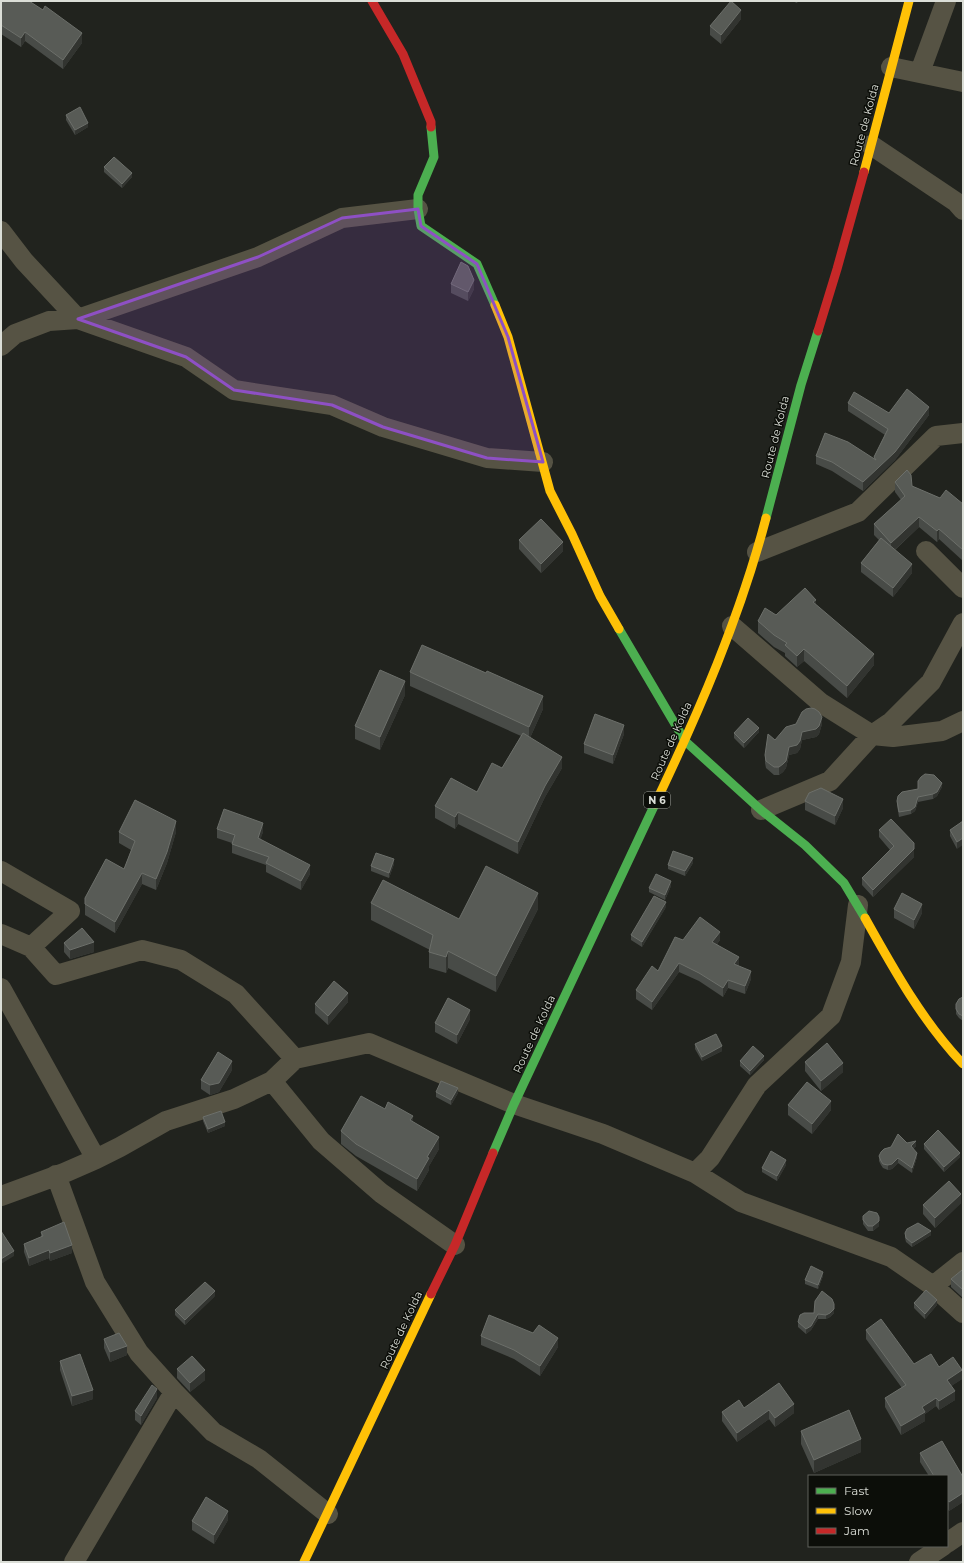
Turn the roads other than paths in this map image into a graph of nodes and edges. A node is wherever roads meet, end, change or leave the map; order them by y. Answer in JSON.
{"nodes":[{"id":1,"x":372,"y":1,"type":"edge"},
{"id":2,"x":909,"y":1,"type":"edge"},
{"id":3,"x":946,"y":1,"type":"edge"},
{"id":4,"x":891,"y":67,"type":"junction"},
{"id":5,"x":920,"y":72,"type":"junction"},
{"id":6,"x":963,"y":82,"type":"edge"},
{"id":7,"x":872,"y":145,"type":"junction"},
{"id":8,"x":418,"y":209,"type":"junction"},
{"id":9,"x":963,"y":210,"type":"edge"},
{"id":10,"x":1,"y":231,"type":"edge"},
{"id":11,"x":78,"y":320,"type":"junction"},
{"id":12,"x":1,"y":346,"type":"edge"},
{"id":13,"x":963,"y":433,"type":"edge"},
{"id":14,"x":543,"y":462,"type":"junction"},
{"id":15,"x":926,"y":551,"type":"dead end"},
{"id":16,"x":758,"y":552,"type":"junction"},
{"id":17,"x":963,"y":588,"type":"edge"},
{"id":18,"x":963,"y":623,"type":"edge"},
{"id":19,"x":732,"y":626,"type":"junction"},
{"id":20,"x":963,"y":721,"type":"edge"},
{"id":21,"x":872,"y":735,"type":"junction"},
{"id":22,"x":685,"y":741,"type":"junction"},
{"id":23,"x":762,"y":810,"type":"junction"},
{"id":24,"x":1,"y":871,"type":"edge"},
{"id":25,"x":858,"y":904,"type":"junction"},
{"id":26,"x":1,"y":934,"type":"edge"},
{"id":27,"x":31,"y":947,"type":"junction"},
{"id":28,"x":1,"y":988,"type":"edge"},
{"id":29,"x":295,"y":1059,"type":"junction"},
{"id":30,"x":963,"y":1064,"type":"edge"},
{"id":31,"x":272,"y":1081,"type":"junction"},
{"id":32,"x":514,"y":1104,"type":"junction"},
{"id":33,"x":96,"y":1159,"type":"junction"},
{"id":34,"x":695,"y":1173,"type":"junction"},
{"id":35,"x":56,"y":1175,"type":"junction"},
{"id":36,"x":1,"y":1196,"type":"edge"},
{"id":37,"x":455,"y":1244,"type":"junction"},
{"id":38,"x":963,"y":1262,"type":"edge"},
{"id":39,"x":933,"y":1286,"type":"junction"},
{"id":40,"x":963,"y":1313,"type":"edge"},
{"id":41,"x":174,"y":1392,"type":"junction"},
{"id":42,"x":328,"y":1514,"type":"junction"},
{"id":43,"x":963,"y":1532,"type":"edge"},
{"id":44,"x":948,"y":1542,"type":"edge"},
{"id":45,"x":942,"y":1547,"type":"edge"},
{"id":46,"x":74,"y":1562,"type":"edge"},
{"id":47,"x":304,"y":1562,"type":"edge"},
{"id":48,"x":919,"y":1562,"type":"edge"}],
"edges":[{"from":1,"to":8,"type":"main road"},
{"from":2,"to":4,"type":"main road","name":"Route de Kolda","number":"N 6"},
{"from":3,"to":5,"type":"street"},
{"from":4,"to":5,"type":"street"},
{"from":4,"to":7,"type":"main road","name":"Route de Kolda","number":"N 6"},
{"from":5,"to":6,"type":"street"},
{"from":7,"to":9,"type":"street"},
{"from":7,"to":16,"type":"main road","name":"Route de Kolda","number":"N 6"},
{"from":8,"to":11,"type":"street"},
{"from":8,"to":14,"type":"main road"},
{"from":10,"to":11,"type":"street"},
{"from":11,"to":12,"type":"street"},
{"from":11,"to":14,"type":"street"},
{"from":13,"to":16,"type":"street"},
{"from":14,"to":22,"type":"main road"},
{"from":15,"to":17,"type":"street"},
{"from":16,"to":19,"type":"main road","name":"Route de Kolda","number":"N 6"},
{"from":18,"to":21,"type":"street"},
{"from":19,"to":21,"type":"street"},
{"from":19,"to":22,"type":"main road","name":"Route de Kolda","number":"N 6"},
{"from":20,"to":21,"type":"street"},
{"from":21,"to":23,"type":"street"},
{"from":22,"to":23,"type":"main road"},
{"from":22,"to":32,"type":"main road","name":"Route de Kolda","number":"N 6"},
{"from":23,"to":25,"type":"main road"},
{"from":24,"to":27,"type":"street"},
{"from":25,"to":30,"type":"main road"},
{"from":25,"to":34,"type":"street"},
{"from":26,"to":27,"type":"street"},
{"from":27,"to":29,"type":"street"},
{"from":28,"to":33,"type":"street"},
{"from":29,"to":31,"type":"street"},
{"from":29,"to":32,"type":"street"},
{"from":31,"to":33,"type":"street"},
{"from":31,"to":37,"type":"street"},
{"from":32,"to":34,"type":"street"},
{"from":32,"to":37,"type":"main road","name":"Route de Kolda","number":"N 6"},
{"from":33,"to":35,"type":"street"},
{"from":34,"to":39,"type":"street"},
{"from":35,"to":36,"type":"street"},
{"from":35,"to":41,"type":"street"},
{"from":37,"to":42,"type":"main road","name":"Route de Kolda","number":"N 6"},
{"from":38,"to":39,"type":"street"},
{"from":39,"to":40,"type":"street"},
{"from":41,"to":42,"type":"street"},
{"from":41,"to":46,"type":"street"},
{"from":42,"to":47,"type":"main road","name":"Route de Kolda","number":"N 6"},
{"from":43,"to":44,"type":"street"},
{"from":45,"to":48,"type":"street"}]}
